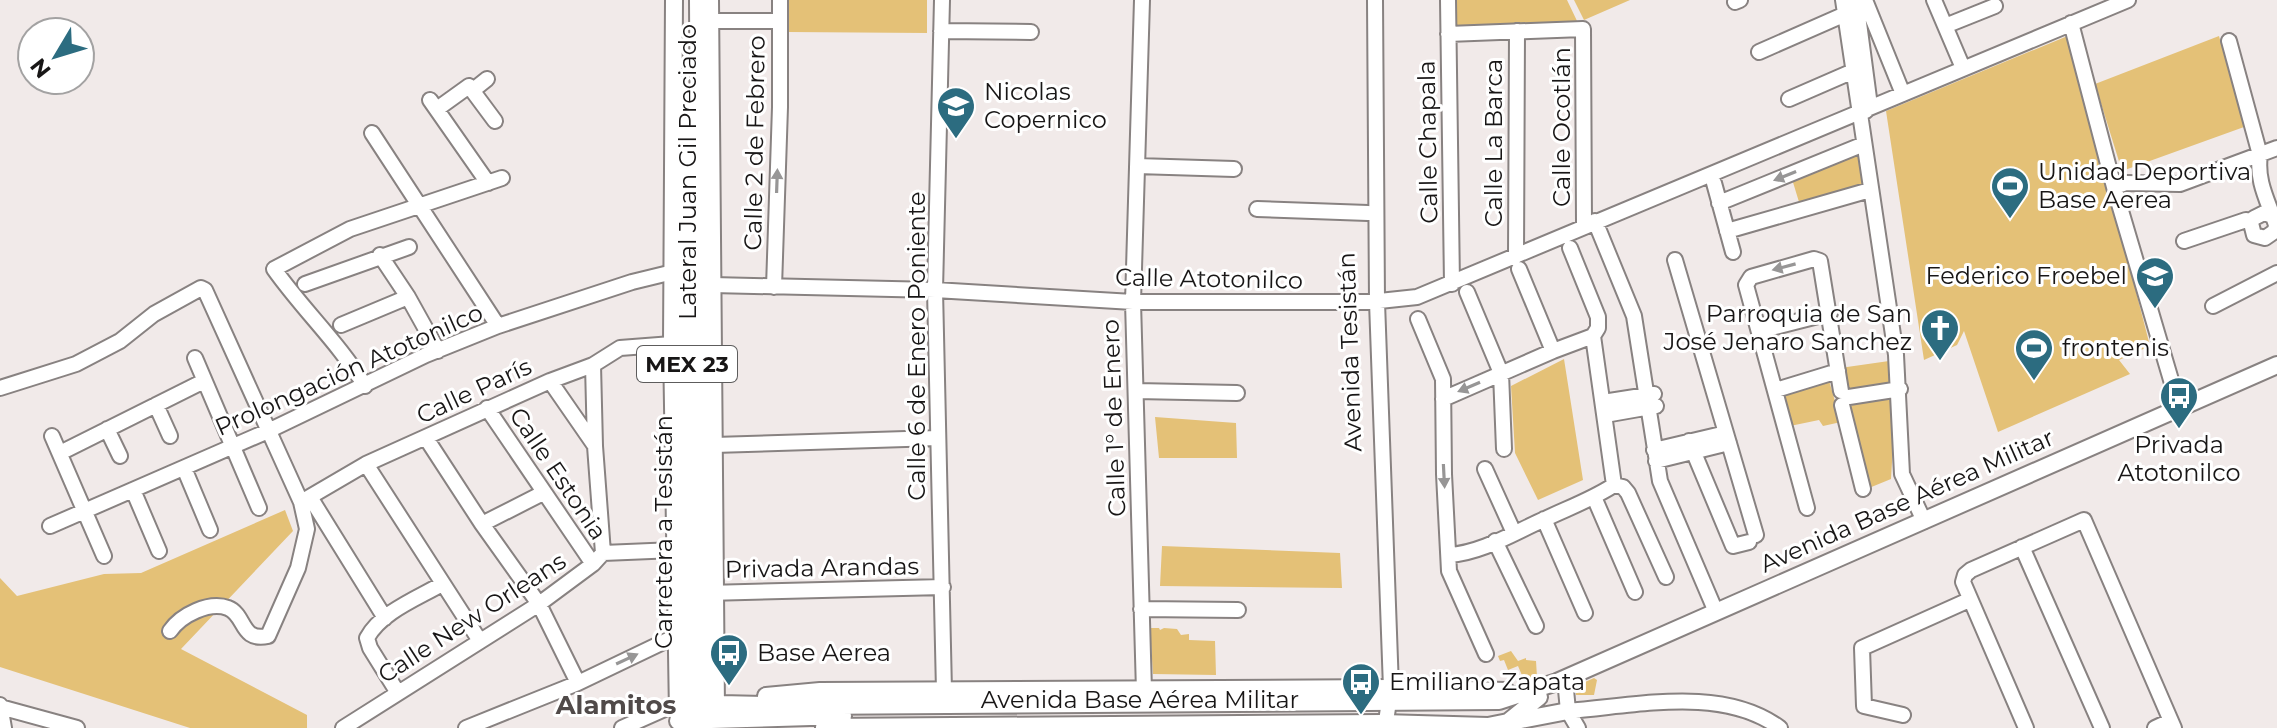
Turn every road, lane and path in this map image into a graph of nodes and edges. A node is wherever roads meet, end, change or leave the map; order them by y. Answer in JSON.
{"nodes":[{"id":1,"x":674,"y":0,"type":"edge"},
{"id":2,"x":684,"y":0,"type":"edge"},
{"id":3,"x":698,"y":0,"type":"edge"},
{"id":4,"x":710,"y":0,"type":"edge"},
{"id":5,"x":780,"y":0,"type":"edge"},
{"id":6,"x":942,"y":0,"type":"edge"},
{"id":7,"x":1142,"y":0,"type":"edge"},
{"id":8,"x":1366,"y":0,"type":"edge"},
{"id":9,"x":1375,"y":0,"type":"edge"},
{"id":10,"x":1448,"y":0,"type":"edge"},
{"id":11,"x":1934,"y":0,"type":"edge"},
{"id":12,"x":2128,"y":0,"type":"edge"},
{"id":13,"x":1853,"y":5,"type":"edge"},
{"id":14,"x":1995,"y":6,"type":"dead end"},
{"id":15,"x":710,"y":21,"type":"junction"},
{"id":16,"x":779,"y":21,"type":"junction"},
{"id":17,"x":2071,"y":23,"type":"junction"},
{"id":18,"x":1945,"y":26,"type":"junction"},
{"id":19,"x":941,"y":31,"type":"junction"},
{"id":20,"x":1517,"y":31,"type":"junction"},
{"id":21,"x":1031,"y":32,"type":"dead end"},
{"id":22,"x":1448,"y":34,"type":"junction"},
{"id":23,"x":2229,"y":41,"type":"dead end"},
{"id":24,"x":1759,"y":52,"type":"dead end"},
{"id":25,"x":1859,"y":68,"type":"junction"},
{"id":26,"x":1963,"y":68,"type":"junction"},
{"id":27,"x":487,"y":79,"type":"dead end"},
{"id":28,"x":472,"y":91,"type":"junction"},
{"id":29,"x":1903,"y":94,"type":"junction"},
{"id":30,"x":1789,"y":99,"type":"dead end"},
{"id":31,"x":1863,"y":112,"type":"junction"},
{"id":32,"x":495,"y":121,"type":"dead end"},
{"id":33,"x":372,"y":133,"type":"dead end"},
{"id":34,"x":1864,"y":144,"type":"junction"},
{"id":35,"x":2277,"y":148,"type":"edge"},
{"id":36,"x":2260,"y":155,"type":"junction"},
{"id":37,"x":1137,"y":166,"type":"junction"},
{"id":38,"x":1234,"y":169,"type":"dead end"},
{"id":39,"x":1714,"y":183,"type":"dead end"},
{"id":40,"x":2114,"y":187,"type":"junction"},
{"id":41,"x":1870,"y":190,"type":"junction"},
{"id":42,"x":705,"y":195,"type":"junction"},
{"id":43,"x":1719,"y":203,"type":"junction"},
{"id":44,"x":420,"y":206,"type":"junction"},
{"id":45,"x":1257,"y":209,"type":"dead end"},
{"id":46,"x":1368,"y":213,"type":"junction"},
{"id":47,"x":2270,"y":215,"type":"junction"},
{"id":48,"x":1594,"y":221,"type":"junction"},
{"id":49,"x":2251,"y":223,"type":"junction"},
{"id":50,"x":1727,"y":231,"type":"junction"},
{"id":51,"x":2184,"y":241,"type":"dead end"},
{"id":52,"x":409,"y":247,"type":"dead end"},
{"id":53,"x":1570,"y":248,"type":"dead end"},
{"id":54,"x":1733,"y":252,"type":"dead end"},
{"id":55,"x":380,"y":255,"type":"junction"},
{"id":56,"x":1675,"y":260,"type":"dead end"},
{"id":57,"x":1517,"y":262,"type":"junction"},
{"id":58,"x":673,"y":272,"type":"junction"},
{"id":59,"x":2277,"y":273,"type":"edge"},
{"id":60,"x":305,"y":284,"type":"dead end"},
{"id":61,"x":1452,"y":284,"type":"junction"},
{"id":62,"x":712,"y":285,"type":"junction"},
{"id":63,"x":774,"y":287,"type":"junction"},
{"id":64,"x":935,"y":290,"type":"junction"},
{"id":65,"x":1467,"y":292,"type":"dead end"},
{"id":66,"x":408,"y":297,"type":"junction"},
{"id":67,"x":1133,"y":302,"type":"junction"},
{"id":68,"x":1374,"y":302,"type":"junction"},
{"id":69,"x":2213,"y":306,"type":"dead end"},
{"id":70,"x":1830,"y":313,"type":"junction"},
{"id":71,"x":1418,"y":319,"type":"dead end"},
{"id":72,"x":341,"y":325,"type":"dead end"},
{"id":73,"x":498,"y":326,"type":"junction"},
{"id":74,"x":1759,"y":331,"type":"junction"},
{"id":75,"x":1593,"y":336,"type":"junction"},
{"id":76,"x":672,"y":344,"type":"junction"},
{"id":77,"x":438,"y":351,"type":"junction"},
{"id":78,"x":1553,"y":351,"type":"junction"},
{"id":79,"x":195,"y":358,"type":"dead end"},
{"id":80,"x":593,"y":365,"type":"junction"},
{"id":81,"x":2277,"y":365,"type":"edge"},
{"id":82,"x":1838,"y":371,"type":"junction"},
{"id":83,"x":1501,"y":373,"type":"junction"},
{"id":84,"x":204,"y":381,"type":"junction"},
{"id":85,"x":550,"y":381,"type":"junction"},
{"id":86,"x":365,"y":386,"type":"junction"},
{"id":87,"x":0,"y":388,"type":"edge"},
{"id":88,"x":1900,"y":389,"type":"junction"},
{"id":89,"x":1776,"y":390,"type":"junction"},
{"id":90,"x":1136,"y":391,"type":"junction"},
{"id":91,"x":1237,"y":393,"type":"dead end"},
{"id":92,"x":1844,"y":398,"type":"junction"},
{"id":93,"x":1443,"y":399,"type":"junction"},
{"id":94,"x":1651,"y":401,"type":"junction"},
{"id":95,"x":156,"y":405,"type":"junction"},
{"id":96,"x":2179,"y":407,"type":"junction"},
{"id":97,"x":487,"y":408,"type":"junction"},
{"id":98,"x":1604,"y":408,"type":"junction"},
{"id":99,"x":107,"y":429,"type":"junction"},
{"id":100,"x":268,"y":431,"type":"junction"},
{"id":101,"x":52,"y":436,"type":"dead end"},
{"id":102,"x":170,"y":436,"type":"dead end"},
{"id":103,"x":426,"y":438,"type":"junction"},
{"id":104,"x":938,"y":438,"type":"junction"},
{"id":105,"x":1728,"y":438,"type":"junction"},
{"id":106,"x":714,"y":445,"type":"junction"},
{"id":107,"x":595,"y":446,"type":"junction"},
{"id":108,"x":233,"y":447,"type":"junction"},
{"id":109,"x":1690,"y":447,"type":"junction"},
{"id":110,"x":1504,"y":449,"type":"dead end"},
{"id":111,"x":60,"y":453,"type":"junction"},
{"id":112,"x":1659,"y":454,"type":"junction"},
{"id":113,"x":120,"y":456,"type":"dead end"},
{"id":114,"x":366,"y":464,"type":"junction"},
{"id":115,"x":184,"y":468,"type":"junction"},
{"id":116,"x":1485,"y":469,"type":"dead end"},
{"id":117,"x":1614,"y":485,"type":"junction"},
{"id":118,"x":1863,"y":489,"type":"dead end"},
{"id":119,"x":133,"y":490,"type":"junction"},
{"id":120,"x":543,"y":493,"type":"junction"},
{"id":121,"x":1594,"y":497,"type":"junction"},
{"id":122,"x":305,"y":499,"type":"junction"},
{"id":123,"x":259,"y":508,"type":"dead end"},
{"id":124,"x":1807,"y":508,"type":"dead end"},
{"id":125,"x":84,"y":511,"type":"junction"},
{"id":126,"x":1544,"y":519,"type":"junction"},
{"id":127,"x":1924,"y":521,"type":"junction"},
{"id":128,"x":482,"y":524,"type":"junction"},
{"id":129,"x":50,"y":526,"type":"dead end"},
{"id":130,"x":210,"y":530,"type":"dead end"},
{"id":131,"x":1514,"y":533,"type":"junction"},
{"id":132,"x":1495,"y":541,"type":"junction"},
{"id":133,"x":2022,"y":547,"type":"junction"},
{"id":134,"x":675,"y":550,"type":"junction"},
{"id":135,"x":159,"y":551,"type":"dead end"},
{"id":136,"x":1449,"y":555,"type":"junction"},
{"id":137,"x":104,"y":556,"type":"dead end"},
{"id":138,"x":598,"y":559,"type":"junction"},
{"id":139,"x":1666,"y":577,"type":"dead end"},
{"id":140,"x":442,"y":584,"type":"junction"},
{"id":141,"x":943,"y":587,"type":"junction"},
{"id":142,"x":1635,"y":592,"type":"dead end"},
{"id":143,"x":708,"y":593,"type":"junction"},
{"id":144,"x":1969,"y":600,"type":"junction"},
{"id":145,"x":539,"y":604,"type":"junction"},
{"id":146,"x":1141,"y":609,"type":"junction"},
{"id":147,"x":1238,"y":610,"type":"dead end"},
{"id":148,"x":1720,"y":610,"type":"junction"},
{"id":149,"x":1585,"y":613,"type":"dead end"},
{"id":150,"x":385,"y":618,"type":"junction"},
{"id":151,"x":1536,"y":626,"type":"dead end"},
{"id":152,"x":170,"y":631,"type":"dead end"},
{"id":153,"x":676,"y":636,"type":"junction"},
{"id":154,"x":480,"y":641,"type":"junction"},
{"id":155,"x":1486,"y":654,"type":"dead end"},
{"id":156,"x":1561,"y":681,"type":"junction"},
{"id":157,"x":578,"y":683,"type":"junction"},
{"id":158,"x":944,"y":691,"type":"junction"},
{"id":159,"x":1144,"y":691,"type":"junction"},
{"id":160,"x":398,"y":693,"type":"junction"},
{"id":161,"x":1532,"y":694,"type":"junction"},
{"id":162,"x":737,"y":702,"type":"junction"},
{"id":163,"x":0,"y":706,"type":"edge"},
{"id":164,"x":1385,"y":711,"type":"edge"},
{"id":165,"x":1568,"y":711,"type":"junction"},
{"id":166,"x":1903,"y":715,"type":"dead end"},
{"id":167,"x":699,"y":717,"type":"edge"},
{"id":168,"x":1508,"y":722,"type":"junction"},
{"id":169,"x":2172,"y":724,"type":"edge"},
{"id":170,"x":945,"y":726,"type":"edge"},
{"id":171,"x":1145,"y":726,"type":"edge"},
{"id":172,"x":4,"y":728,"type":"edge"},
{"id":173,"x":77,"y":728,"type":"edge"},
{"id":174,"x":343,"y":728,"type":"edge"},
{"id":175,"x":466,"y":728,"type":"edge"},
{"id":176,"x":622,"y":728,"type":"edge"},
{"id":177,"x":830,"y":728,"type":"edge"},
{"id":178,"x":1578,"y":728,"type":"edge"},
{"id":179,"x":1780,"y":728,"type":"edge"},
{"id":180,"x":2026,"y":728,"type":"edge"},
{"id":181,"x":2102,"y":728,"type":"edge"},
{"id":182,"x":2155,"y":728,"type":"edge"}],
"edges":[{"from":1,"to":58,"type":"main road","name":"Lateral Juan Gil Preciado"},
{"from":2,"to":167,"type":"main road","name":"Carretera a Tesistán","number":"MEX 23"},
{"from":3,"to":42,"type":"main road","name":"Carretera a Tesistán","number":"MEX 23"},
{"from":4,"to":15,"type":"main road","name":"Lateral Juan Gil Preciado"},
{"from":5,"to":16,"type":"street","name":"Calle 2 de Febrero"},
{"from":6,"to":19,"type":"street","name":"Calle 6 de Enero Poniente"},
{"from":7,"to":37,"type":"street","name":"Calle 1° de Enero"},
{"from":8,"to":46,"type":"street","name":"Avenida Tesistán"},
{"from":9,"to":68,"type":"street","name":"Avenida Tesistán"},
{"from":10,"to":22,"type":"street","name":"Calle Chapala"},
{"from":11,"to":18,"type":"street"},
{"from":12,"to":17,"type":"street","name":"Calle Atotonilco"},
{"from":13,"to":24,"type":"street"},
{"from":13,"to":25,"type":"street"},
{"from":13,"to":29,"type":"street"},
{"from":14,"to":18,"type":"street"},
{"from":15,"to":16,"type":"street"},
{"from":15,"to":42,"type":"main road","name":"Lateral Juan Gil Preciado"},
{"from":63,"to":16,"type":"street","name":"Calle 2 de Febrero","one_way":true},
{"from":17,"to":26,"type":"street","name":"Calle Atotonilco"},
{"from":17,"to":40,"type":"street"},
{"from":18,"to":26,"type":"street"},
{"from":19,"to":21,"type":"street"},
{"from":19,"to":64,"type":"street","name":"Calle 6 de Enero Poniente"},
{"from":20,"to":22,"type":"street"},
{"from":20,"to":48,"type":"street","name":"Calle Ocotlán"},
{"from":20,"to":57,"type":"street","name":"Calle La Barca"},
{"from":22,"to":61,"type":"street","name":"Calle Chapala"},
{"from":23,"to":36,"type":"street"},
{"from":25,"to":30,"type":"street"},
{"from":25,"to":31,"type":"street"},
{"from":26,"to":29,"type":"street","name":"Calle Atotonilco"},
{"from":27,"to":28,"type":"street"},
{"from":28,"to":32,"type":"street"},
{"from":28,"to":44,"type":"street"},
{"from":29,"to":31,"type":"street","name":"Calle Atotonilco"},
{"from":31,"to":34,"type":"street"},
{"from":31,"to":48,"type":"street","name":"Calle Atotonilco"},
{"from":33,"to":44,"type":"street"},
{"from":34,"to":41,"type":"street"},
{"from":34,"to":43,"type":"street","one_way":true},
{"from":35,"to":36,"type":"street"},
{"from":36,"to":40,"type":"street"},
{"from":36,"to":47,"type":"street"},
{"from":37,"to":38,"type":"street"},
{"from":37,"to":67,"type":"street","name":"Calle 1° de Enero"},
{"from":39,"to":43,"type":"street"},
{"from":40,"to":96,"type":"street"},
{"from":41,"to":50,"type":"street"},
{"from":41,"to":88,"type":"street"},
{"from":42,"to":62,"type":"main road","name":"Lateral Juan Gil Preciado"},
{"from":42,"to":143,"type":"main road","name":"Carretera a Tesistán","number":"MEX 23"},
{"from":43,"to":50,"type":"street"},
{"from":44,"to":73,"type":"street"},
{"from":44,"to":86,"type":"street"},
{"from":45,"to":46,"type":"street"},
{"from":46,"to":68,"type":"street","name":"Avenida Tesistán"},
{"from":47,"to":49,"type":"street"},
{"from":47,"to":49,"type":"street"},
{"from":48,"to":57,"type":"street","name":"Calle Atotonilco"},
{"from":48,"to":94,"type":"street"},
{"from":49,"to":51,"type":"street"},
{"from":50,"to":54,"type":"street"},
{"from":52,"to":55,"type":"street"},
{"from":53,"to":75,"type":"street"},
{"from":55,"to":60,"type":"street"},
{"from":55,"to":66,"type":"street"},
{"from":56,"to":105,"type":"street"},
{"from":57,"to":61,"type":"street","name":"Calle Atotonilco"},
{"from":57,"to":78,"type":"street"},
{"from":58,"to":73,"type":"street","name":"Prolongación Atotonilco"},
{"from":58,"to":76,"type":"main road","name":"Lateral Juan Gil Preciado"},
{"from":59,"to":69,"type":"street"},
{"from":61,"to":68,"type":"street","name":"Calle Atotonilco"},
{"from":62,"to":63,"type":"street","name":"Calle Atotonilco"},
{"from":62,"to":106,"type":"main road","name":"Lateral Juan Gil Preciado"},
{"from":63,"to":64,"type":"street","name":"Calle Atotonilco"},
{"from":64,"to":67,"type":"street","name":"Calle Atotonilco"},
{"from":64,"to":104,"type":"street","name":"Calle 6 de Enero Poniente"},
{"from":65,"to":83,"type":"street"},
{"from":66,"to":72,"type":"street"},
{"from":66,"to":77,"type":"street"},
{"from":67,"to":68,"type":"street","name":"Calle Atotonilco"},
{"from":67,"to":90,"type":"street","name":"Calle 1° de Enero"},
{"from":68,"to":164,"type":"street","name":"Avenida Tesistán"},
{"from":70,"to":74,"type":"street"},
{"from":70,"to":74,"type":"street","one_way":true},
{"from":70,"to":82,"type":"street"},
{"from":71,"to":93,"type":"street"},
{"from":73,"to":77,"type":"street","name":"Prolongación Atotonilco"},
{"from":74,"to":89,"type":"street"},
{"from":75,"to":78,"type":"street"},
{"from":75,"to":98,"type":"street"},
{"from":76,"to":80,"type":"street","name":"Calle París"},
{"from":76,"to":134,"type":"main road","name":"Lateral Juan Gil Preciado"},
{"from":77,"to":86,"type":"street","name":"Prolongación Atotonilco"},
{"from":78,"to":83,"type":"street"},
{"from":79,"to":84,"type":"street"},
{"from":80,"to":85,"type":"street","name":"Calle París"},
{"from":80,"to":107,"type":"street"},
{"from":81,"to":96,"type":"main road","name":"Avenida Base Aérea Militar"},
{"from":82,"to":89,"type":"street"},
{"from":82,"to":92,"type":"street"},
{"from":83,"to":93,"type":"street","one_way":true},
{"from":83,"to":110,"type":"street"},
{"from":84,"to":95,"type":"street"},
{"from":84,"to":108,"type":"street"},
{"from":85,"to":97,"type":"street","name":"Calle París"},
{"from":85,"to":107,"type":"street"},
{"from":86,"to":100,"type":"street","name":"Prolongación Atotonilco"},
{"from":87,"to":100,"type":"street"},
{"from":88,"to":92,"type":"street"},
{"from":88,"to":127,"type":"street"},
{"from":89,"to":124,"type":"street"},
{"from":90,"to":91,"type":"street"},
{"from":90,"to":146,"type":"street","name":"Calle 1° de Enero"},
{"from":92,"to":118,"type":"street"},
{"from":93,"to":136,"type":"street","one_way":true},
{"from":94,"to":98,"type":"street"},
{"from":94,"to":112,"type":"street"},
{"from":95,"to":99,"type":"street"},
{"from":95,"to":102,"type":"street"},
{"from":96,"to":127,"type":"main road","name":"Avenida Base Aérea Militar"},
{"from":97,"to":103,"type":"street","name":"Calle París"},
{"from":97,"to":120,"type":"street","name":"Calle Estonia"},
{"from":98,"to":117,"type":"street"},
{"from":99,"to":111,"type":"street"},
{"from":99,"to":113,"type":"street"},
{"from":100,"to":108,"type":"street","name":"Prolongación Atotonilco"},
{"from":100,"to":122,"type":"street"},
{"from":101,"to":111,"type":"street"},
{"from":103,"to":114,"type":"street","name":"Calle París"},
{"from":103,"to":128,"type":"street"},
{"from":104,"to":106,"type":"street"},
{"from":104,"to":141,"type":"street","name":"Calle 6 de Enero Poniente"},
{"from":105,"to":109,"type":"street"},
{"from":105,"to":109,"type":"street"},
{"from":106,"to":143,"type":"main road","name":"Lateral Juan Gil Preciado"},
{"from":107,"to":138,"type":"street"},
{"from":108,"to":115,"type":"street","name":"Prolongación Atotonilco"},
{"from":108,"to":123,"type":"street"},
{"from":109,"to":112,"type":"street"},
{"from":111,"to":125,"type":"street"},
{"from":112,"to":148,"type":"street"},
{"from":114,"to":122,"type":"street","name":"Calle París"},
{"from":114,"to":140,"type":"street"},
{"from":115,"to":119,"type":"street","name":"Prolongación Atotonilco"},
{"from":115,"to":130,"type":"street"},
{"from":116,"to":131,"type":"street"},
{"from":117,"to":121,"type":"street"},
{"from":117,"to":139,"type":"street"},
{"from":119,"to":125,"type":"street","name":"Prolongación Atotonilco"},
{"from":119,"to":135,"type":"street"},
{"from":120,"to":128,"type":"street"},
{"from":120,"to":138,"type":"street","name":"Calle Estonia"},
{"from":121,"to":126,"type":"street"},
{"from":121,"to":142,"type":"street"},
{"from":122,"to":150,"type":"street"},
{"from":122,"to":152,"type":"street"},
{"from":125,"to":129,"type":"street","name":"Prolongación Atotonilco"},
{"from":125,"to":137,"type":"street"},
{"from":126,"to":131,"type":"street"},
{"from":126,"to":149,"type":"street"},
{"from":127,"to":148,"type":"main road","name":"Avenida Base Aérea Militar"},
{"from":128,"to":145,"type":"street"},
{"from":131,"to":132,"type":"street"},
{"from":132,"to":136,"type":"street"},
{"from":132,"to":151,"type":"street"},
{"from":133,"to":144,"type":"street"},
{"from":133,"to":169,"type":"street"},
{"from":133,"to":181,"type":"street"},
{"from":134,"to":138,"type":"street"},
{"from":134,"to":153,"type":"main road","name":"Lateral Juan Gil Preciado"},
{"from":136,"to":155,"type":"street"},
{"from":138,"to":145,"type":"street","name":"Calle New Orleans"},
{"from":140,"to":150,"type":"street"},
{"from":140,"to":154,"type":"street"},
{"from":141,"to":143,"type":"street","name":"Privada Arandas"},
{"from":141,"to":158,"type":"street","name":"Calle 6 de Enero Poniente"},
{"from":143,"to":167,"type":"main road","name":"Lateral Juan Gil Preciado"},
{"from":144,"to":166,"type":"street"},
{"from":144,"to":180,"type":"street"},
{"from":145,"to":154,"type":"street","name":"Calle New Orleans"},
{"from":145,"to":157,"type":"street"},
{"from":146,"to":147,"type":"street"},
{"from":146,"to":159,"type":"street","name":"Calle 1° de Enero"},
{"from":148,"to":156,"type":"main road","name":"Avenida Base Aérea Militar"},
{"from":150,"to":160,"type":"street"},
{"from":157,"to":153,"type":"street","one_way":true},
{"from":153,"to":167,"type":"main road","name":"Lateral Juan Gil Preciado"},
{"from":154,"to":160,"type":"street","name":"Calle New Orleans"},
{"from":156,"to":161,"type":"main road","name":"Avenida Base Aérea Militar"},
{"from":156,"to":165,"type":"street"},
{"from":157,"to":175,"type":"street"},
{"from":158,"to":159,"type":"main road","name":"Avenida Base Aérea Militar"},
{"from":158,"to":162,"type":"main road","name":"Avenida Base Aérea Militar"},
{"from":159,"to":164,"type":"main road","name":"Avenida Base Aérea Militar"},
{"from":160,"to":174,"type":"street","name":"Calle New Orleans"},
{"from":161,"to":164,"type":"main road","name":"Avenida Base Aérea Militar"},
{"from":161,"to":168,"type":"main road","name":"Avenida Base Aérea Militar"},
{"from":162,"to":164,"type":"main road","name":"Avenida Base Aérea Militar"},
{"from":162,"to":167,"type":"main road","name":"Avenida Base Aérea Militar"},
{"from":163,"to":172,"type":"street"},
{"from":163,"to":173,"type":"street"},
{"from":164,"to":167,"type":"main road","name":"Avenida Base Aérea Militar"},
{"from":164,"to":168,"type":"main road","name":"Avenida Base Aérea Militar"},
{"from":164,"to":171,"type":"main road","name":"Avenida Base Aérea Militar"},
{"from":165,"to":168,"type":"main road"},
{"from":165,"to":178,"type":"street"},
{"from":165,"to":179,"type":"street"},
{"from":167,"to":176,"type":"street"},
{"from":167,"to":177,"type":"main road","name":"Avenida Base Aérea Militar"},
{"from":169,"to":182,"type":"street"},
{"from":170,"to":171,"type":"main road","name":"Avenida Base Aérea Militar"},
{"from":170,"to":177,"type":"main road","name":"Avenida Base Aérea Militar"}]}
